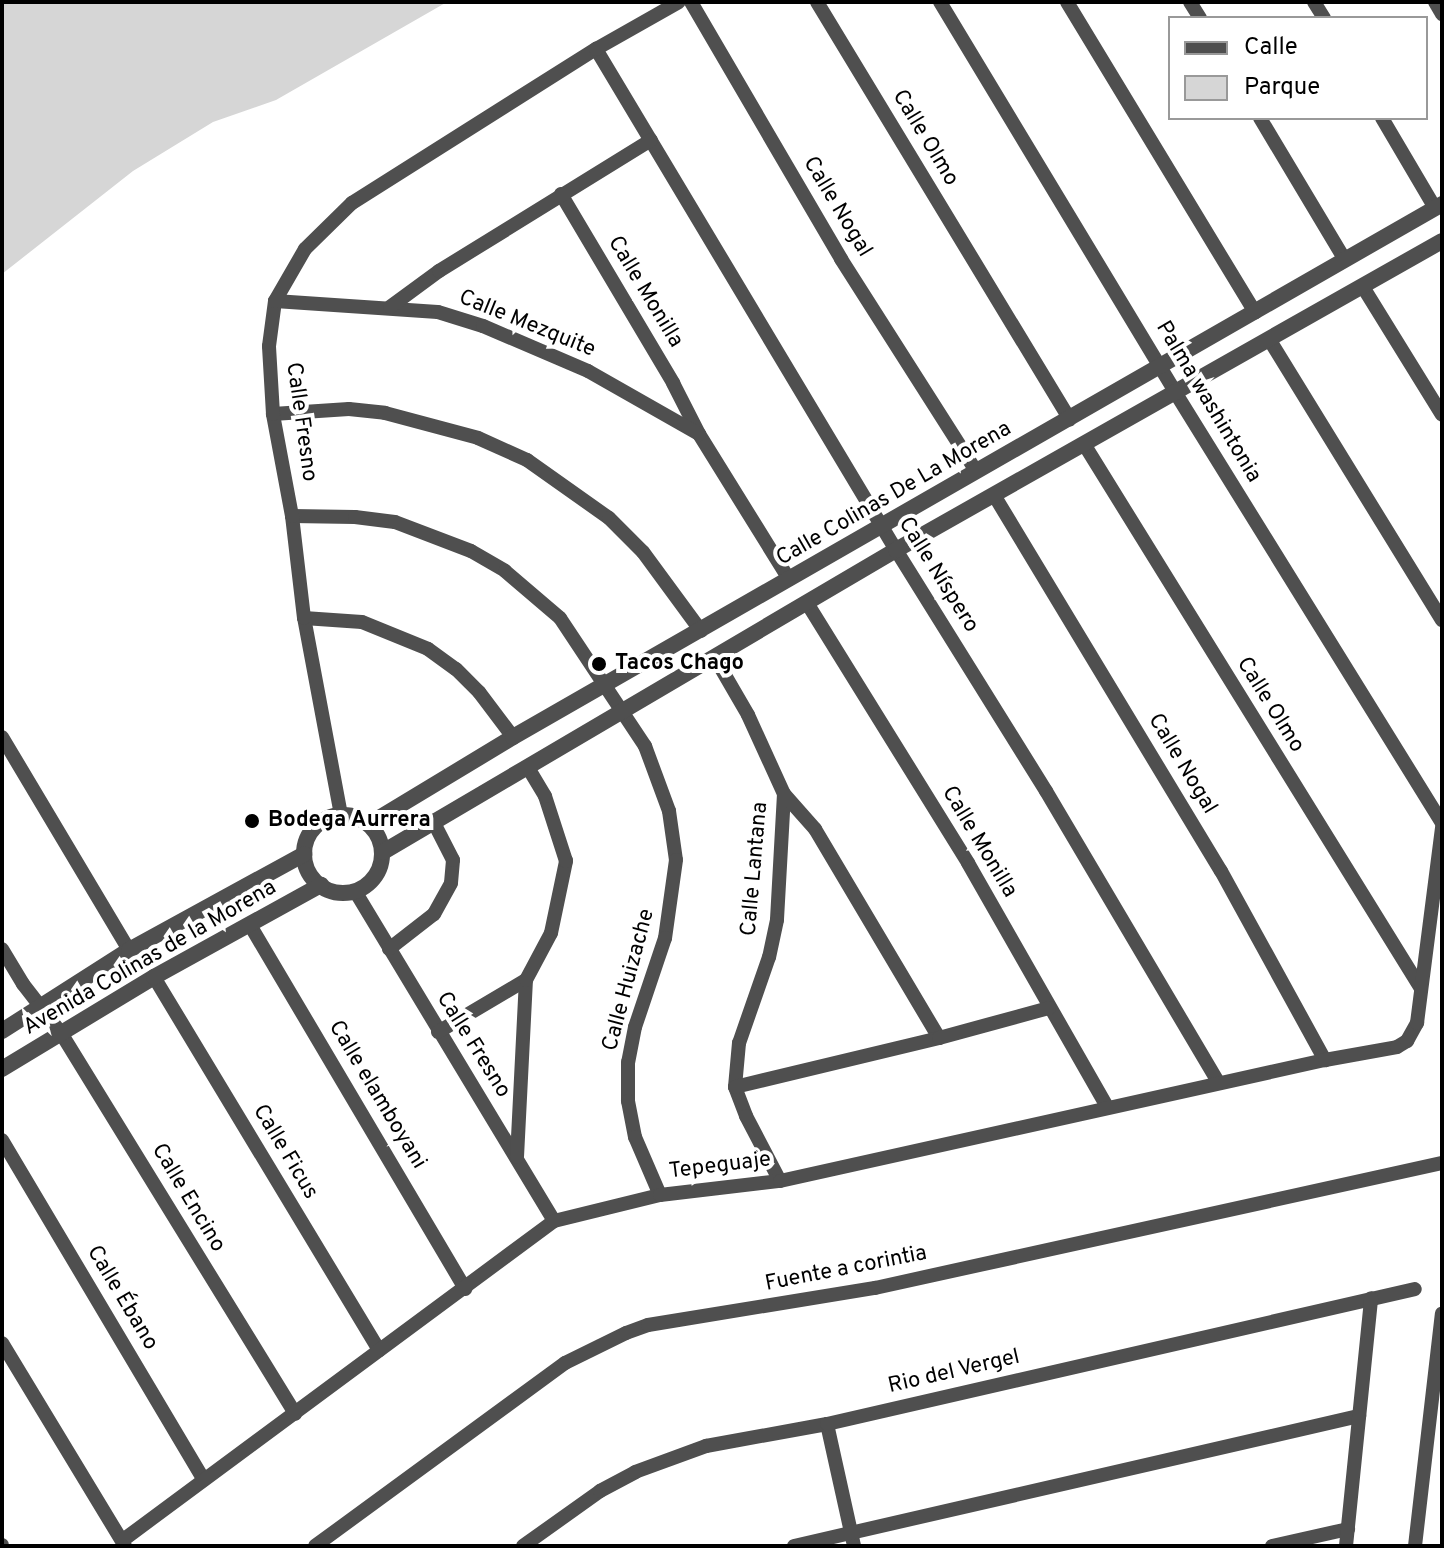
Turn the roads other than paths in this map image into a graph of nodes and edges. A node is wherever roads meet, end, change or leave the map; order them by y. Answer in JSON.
{"nodes":[{"id":1,"x":679,"y":2,"type":"edge"},
{"id":2,"x":691,"y":2,"type":"edge"},
{"id":3,"x":817,"y":2,"type":"edge"},
{"id":4,"x":940,"y":2,"type":"edge"},
{"id":5,"x":1067,"y":2,"type":"edge"},
{"id":6,"x":1435,"y":2,"type":"edge"},
{"id":7,"x":1442,"y":14,"type":"edge"},
{"id":8,"x":596,"y":49,"type":"junction"},
{"id":9,"x":1261,"y":120,"type":"edge"},
{"id":10,"x":1383,"y":120,"type":"edge"},
{"id":11,"x":651,"y":140,"type":"junction"},
{"id":12,"x":561,"y":194,"type":"junction"},
{"id":13,"x":1438,"y":206,"type":"edge"},
{"id":14,"x":1442,"y":241,"type":"edge"},
{"id":15,"x":1345,"y":260,"type":"junction"},
{"id":16,"x":1363,"y":287,"type":"junction"},
{"id":17,"x":275,"y":301,"type":"junction"},
{"id":18,"x":390,"y":307,"type":"junction"},
{"id":19,"x":1255,"y":312,"type":"junction"},
{"id":20,"x":1269,"y":339,"type":"junction"},
{"id":21,"x":1161,"y":367,"type":"junction"},
{"id":22,"x":1175,"y":392,"type":"junction"},
{"id":23,"x":273,"y":414,"type":"junction"},
{"id":24,"x":1442,"y":415,"type":"edge"},
{"id":25,"x":1070,"y":419,"type":"junction"},
{"id":26,"x":699,"y":434,"type":"junction"},
{"id":27,"x":1084,"y":444,"type":"junction"},
{"id":28,"x":976,"y":471,"type":"junction"},
{"id":29,"x":994,"y":495,"type":"junction"},
{"id":30,"x":292,"y":516,"type":"junction"},
{"id":31,"x":881,"y":525,"type":"junction"},
{"id":32,"x":896,"y":550,"type":"junction"},
{"id":33,"x":789,"y":579,"type":"junction"},
{"id":34,"x":807,"y":603,"type":"junction"},
{"id":35,"x":304,"y":618,"type":"junction"},
{"id":36,"x":1442,"y":620,"type":"edge"},
{"id":37,"x":701,"y":631,"type":"junction"},
{"id":38,"x":715,"y":658,"type":"junction"},
{"id":39,"x":607,"y":686,"type":"junction"},
{"id":40,"x":623,"y":711,"type":"junction"},
{"id":41,"x":2,"y":737,"type":"edge"},
{"id":42,"x":513,"y":737,"type":"junction"},
{"id":43,"x":529,"y":769,"type":"junction"},
{"id":44,"x":784,"y":794,"type":"junction"},
{"id":45,"x":341,"y":815,"type":"junction"},
{"id":46,"x":433,"y":821,"type":"junction"},
{"id":47,"x":369,"y":824,"type":"junction"},
{"id":48,"x":1442,"y":825,"type":"edge"},
{"id":49,"x":383,"y":852,"type":"junction"},
{"id":50,"x":304,"y":854,"type":"junction"},
{"id":51,"x":321,"y":885,"type":"junction"},
{"id":52,"x":355,"y":891,"type":"junction"},
{"id":53,"x":250,"y":925,"type":"junction"},
{"id":54,"x":2,"y":949,"type":"edge"},
{"id":55,"x":389,"y":949,"type":"junction"},
{"id":56,"x":129,"y":950,"type":"junction"},
{"id":57,"x":154,"y":977,"type":"junction"},
{"id":58,"x":526,"y":980,"type":"junction"},
{"id":59,"x":1420,"y":987,"type":"junction"},
{"id":60,"x":41,"y":1006,"type":"junction"},
{"id":61,"x":1049,"y":1008,"type":"junction"},
{"id":62,"x":2,"y":1031,"type":"edge"},
{"id":63,"x":438,"y":1032,"type":"junction"},
{"id":64,"x":61,"y":1033,"type":"junction"},
{"id":65,"x":939,"y":1038,"type":"junction"},
{"id":66,"x":1325,"y":1060,"type":"junction"},
{"id":67,"x":2,"y":1069,"type":"edge"},
{"id":68,"x":1219,"y":1083,"type":"junction"},
{"id":69,"x":735,"y":1087,"type":"junction"},
{"id":70,"x":1107,"y":1107,"type":"junction"},
{"id":71,"x":2,"y":1140,"type":"edge"},
{"id":72,"x":517,"y":1157,"type":"junction"},
{"id":73,"x":1442,"y":1163,"type":"edge"},
{"id":74,"x":780,"y":1181,"type":"junction"},
{"id":75,"x":660,"y":1195,"type":"junction"},
{"id":76,"x":554,"y":1221,"type":"junction"},
{"id":77,"x":465,"y":1289,"type":"junction"},
{"id":78,"x":1415,"y":1289,"type":"dead end"},
{"id":79,"x":1371,"y":1298,"type":"junction"},
{"id":80,"x":1442,"y":1314,"type":"edge"},
{"id":81,"x":2,"y":1343,"type":"edge"},
{"id":82,"x":379,"y":1350,"type":"junction"},
{"id":83,"x":295,"y":1414,"type":"junction"},
{"id":84,"x":1359,"y":1416,"type":"junction"},
{"id":85,"x":827,"y":1424,"type":"junction"},
{"id":86,"x":204,"y":1480,"type":"junction"},
{"id":87,"x":1348,"y":1529,"type":"junction"},
{"id":88,"x":853,"y":1538,"type":"edge"},
{"id":89,"x":124,"y":1543,"type":"edge"},
{"id":90,"x":315,"y":1546,"type":"edge"},
{"id":91,"x":523,"y":1546,"type":"edge"},
{"id":92,"x":794,"y":1546,"type":"edge"},
{"id":93,"x":1272,"y":1546,"type":"edge"},
{"id":94,"x":1346,"y":1546,"type":"edge"},
{"id":95,"x":1415,"y":1546,"type":"edge"}],
"edges":[{"from":1,"to":8,"type":"street","name":"Calle Fresno"},
{"from":2,"to":28,"type":"street","name":"Calle Nogal"},
{"from":3,"to":25,"type":"street","name":"Calle Olmo"},
{"from":4,"to":21,"type":"street","name":"Palma washintonia"},
{"from":5,"to":19,"type":"street"},
{"from":6,"to":7,"type":"street"},
{"from":8,"to":11,"type":"street","name":"Calle Níspero"},
{"from":8,"to":17,"type":"street","name":"Calle Fresno"},
{"from":9,"to":15,"type":"street"},
{"from":10,"to":13,"type":"street"},
{"from":11,"to":12,"type":"street"},
{"from":11,"to":31,"type":"street","name":"Calle Níspero"},
{"from":12,"to":18,"type":"street"},
{"from":12,"to":26,"type":"street","name":"Calle Monilla"},
{"from":13,"to":15,"type":"street","name":"Calle Colinas De La Morena"},
{"from":14,"to":16,"type":"street"},
{"from":15,"to":19,"type":"street","name":"Calle Colinas De La Morena"},
{"from":16,"to":20,"type":"street"},
{"from":16,"to":24,"type":"street"},
{"from":17,"to":18,"type":"street","name":"Calle Mezquite"},
{"from":17,"to":23,"type":"street","name":"Calle Fresno"},
{"from":18,"to":26,"type":"street","name":"Calle Mezquite"},
{"from":19,"to":21,"type":"street","name":"Calle Colinas De La Morena"},
{"from":20,"to":22,"type":"street"},
{"from":20,"to":36,"type":"street"},
{"from":21,"to":22,"type":"street","name":"Palma washintonia"},
{"from":21,"to":25,"type":"street","name":"Calle Colinas De La Morena"},
{"from":22,"to":27,"type":"street"},
{"from":22,"to":48,"type":"street","name":"Palma washintonia"},
{"from":23,"to":30,"type":"street","name":"Calle Fresno"},
{"from":23,"to":37,"type":"street"},
{"from":25,"to":28,"type":"street","name":"Calle Colinas De La Morena"},
{"from":26,"to":33,"type":"street","name":"Calle Monilla"},
{"from":27,"to":29,"type":"street"},
{"from":27,"to":59,"type":"street","name":"Calle Olmo"},
{"from":28,"to":31,"type":"street","name":"Calle Colinas De La Morena"},
{"from":29,"to":32,"type":"street"},
{"from":29,"to":66,"type":"street","name":"Calle Nogal"},
{"from":30,"to":35,"type":"street","name":"Calle Fresno"},
{"from":30,"to":39,"type":"street","name":"Calle Huizache"},
{"from":31,"to":32,"type":"street","name":"Calle Níspero"},
{"from":31,"to":33,"type":"street","name":"Calle Colinas De La Morena"},
{"from":32,"to":34,"type":"street"},
{"from":32,"to":68,"type":"street","name":"Calle Níspero"},
{"from":33,"to":37,"type":"street","name":"Calle Colinas De La Morena"},
{"from":34,"to":38,"type":"street"},
{"from":34,"to":61,"type":"street","name":"Calle Monilla"},
{"from":35,"to":42,"type":"street"},
{"from":35,"to":45,"type":"street","name":"Calle Fresno"},
{"from":37,"to":39,"type":"street","name":"Calle Colinas De La Morena"},
{"from":38,"to":40,"type":"street"},
{"from":38,"to":44,"type":"street","name":"Calle Lantana"},
{"from":39,"to":40,"type":"street","name":"Calle Huizache"},
{"from":39,"to":42,"type":"street","name":"Calle Colinas De La Morena"},
{"from":40,"to":43,"type":"street"},
{"from":40,"to":75,"type":"street","name":"Calle Huizache"},
{"from":41,"to":56,"type":"street"},
{"from":42,"to":47,"type":"street","name":"Calle Colinas De La Morena"},
{"from":43,"to":46,"type":"street"},
{"from":43,"to":58,"type":"street"},
{"from":44,"to":65,"type":"street"},
{"from":44,"to":69,"type":"street","name":"Calle Lantana"},
{"from":45,"to":47,"type":"street"},
{"from":45,"to":50,"type":"street"},
{"from":46,"to":49,"type":"street"},
{"from":46,"to":55,"type":"street"},
{"from":47,"to":49,"type":"street"},
{"from":48,"to":59,"type":"street"},
{"from":49,"to":52,"type":"street"},
{"from":50,"to":51,"type":"street"},
{"from":50,"to":56,"type":"street","name":"Avenida Colinas de la Morena"},
{"from":51,"to":52,"type":"street"},
{"from":51,"to":53,"type":"street","name":"Avenida Colinas de la Morena"},
{"from":52,"to":55,"type":"street","name":"Calle Fresno"},
{"from":53,"to":57,"type":"street","name":"Avenida Colinas de la Morena"},
{"from":53,"to":77,"type":"street","name":"Calle elamboyani"},
{"from":54,"to":60,"type":"street","name":"Calle Encino"},
{"from":55,"to":63,"type":"street","name":"Calle Fresno"},
{"from":56,"to":60,"type":"street","name":"Avenida Colinas de la Morena"},
{"from":57,"to":64,"type":"street","name":"Avenida Colinas de la Morena"},
{"from":57,"to":82,"type":"street","name":"Calle Ficus"},
{"from":58,"to":63,"type":"street"},
{"from":58,"to":72,"type":"street"},
{"from":59,"to":66,"type":"street","name":"Tepeguaje"},
{"from":60,"to":62,"type":"street","name":"Avenida Colinas de la Morena"},
{"from":60,"to":64,"type":"street","name":"Calle Encino"},
{"from":61,"to":65,"type":"street"},
{"from":61,"to":70,"type":"street","name":"Calle Monilla"},
{"from":63,"to":72,"type":"street","name":"Calle Fresno"},
{"from":64,"to":67,"type":"street","name":"Avenida Colinas de la Morena"},
{"from":64,"to":83,"type":"street","name":"Calle Encino"},
{"from":65,"to":69,"type":"street"},
{"from":66,"to":68,"type":"street","name":"Tepeguaje"},
{"from":68,"to":70,"type":"street","name":"Tepeguaje"},
{"from":69,"to":74,"type":"street","name":"Calle Lantana"},
{"from":70,"to":74,"type":"street","name":"Tepeguaje"},
{"from":71,"to":86,"type":"street","name":"Calle Ébano"},
{"from":72,"to":76,"type":"street","name":"Calle Fresno"},
{"from":73,"to":90,"type":"street","name":"Fuente a corintia"},
{"from":74,"to":75,"type":"street","name":"Tepeguaje"},
{"from":75,"to":76,"type":"street","name":"Tepeguaje"},
{"from":76,"to":77,"type":"street","name":"Tepeguaje"},
{"from":77,"to":82,"type":"street","name":"Tepeguaje"},
{"from":78,"to":79,"type":"street","name":"Rio del Vergel"},
{"from":79,"to":84,"type":"street"},
{"from":79,"to":85,"type":"street","name":"Rio del Vergel"},
{"from":80,"to":95,"type":"street"},
{"from":81,"to":89,"type":"street"},
{"from":82,"to":83,"type":"street","name":"Tepeguaje"},
{"from":83,"to":86,"type":"street","name":"Tepeguaje"},
{"from":84,"to":87,"type":"street"},
{"from":84,"to":88,"type":"street"},
{"from":85,"to":88,"type":"street"},
{"from":85,"to":91,"type":"street","name":"Rio del Vergel"},
{"from":86,"to":89,"type":"street","name":"Tepeguaje"},
{"from":87,"to":93,"type":"street"},
{"from":87,"to":94,"type":"street"},
{"from":88,"to":92,"type":"street"}]}
